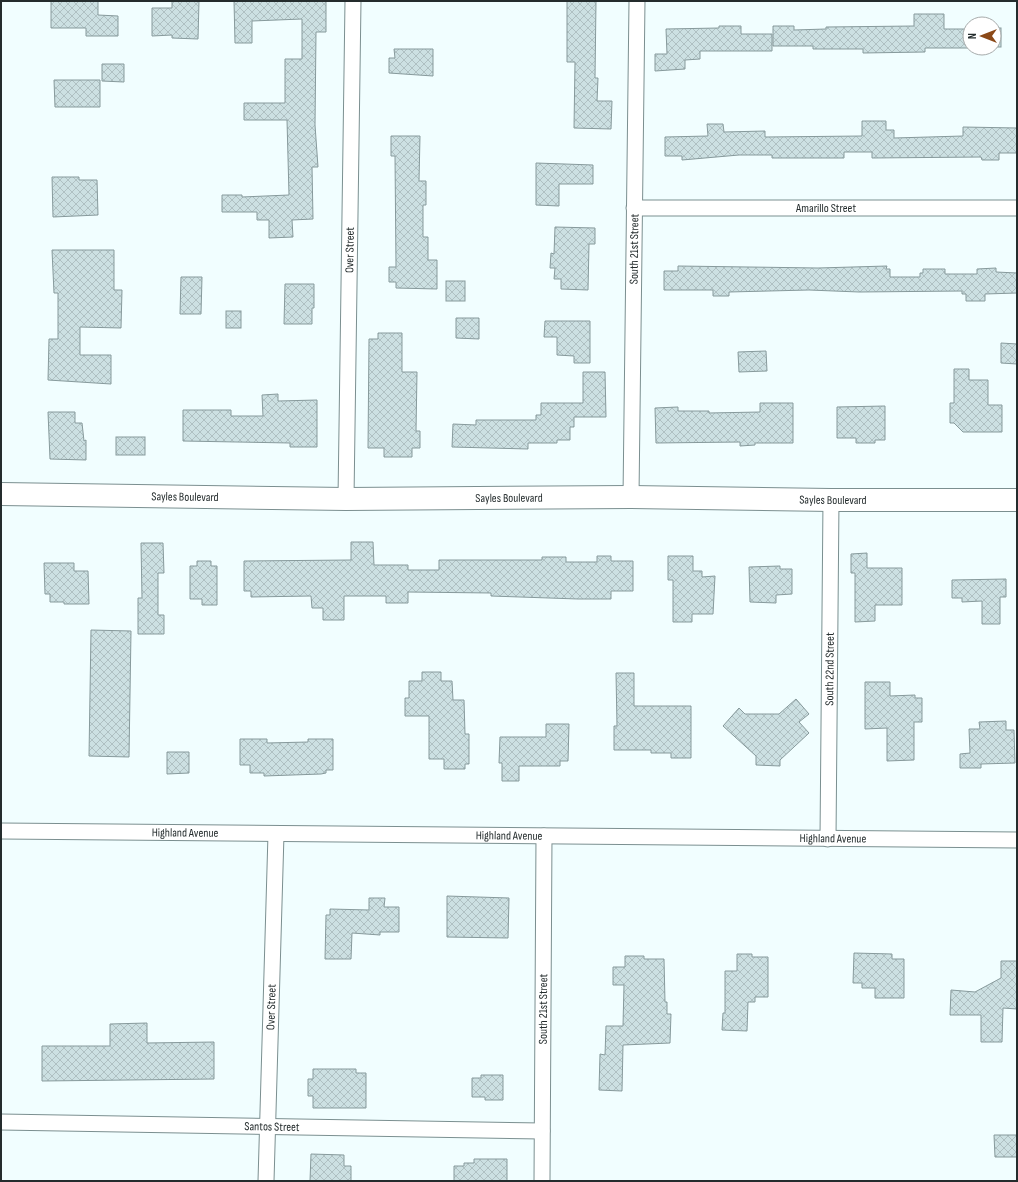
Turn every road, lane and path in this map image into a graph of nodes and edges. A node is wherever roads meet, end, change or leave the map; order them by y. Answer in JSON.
{"nodes":[{"id":1,"x":353,"y":1,"type":"edge"},
{"id":2,"x":636,"y":1,"type":"edge"},
{"id":3,"x":634,"y":208,"type":"junction"},
{"id":4,"x":1017,"y":208,"type":"edge"},
{"id":5,"x":1,"y":494,"type":"edge"},
{"id":6,"x":631,"y":497,"type":"junction"},
{"id":7,"x":346,"y":500,"type":"junction"},
{"id":8,"x":831,"y":500,"type":"junction"},
{"id":9,"x":1017,"y":500,"type":"edge"},
{"id":10,"x":1,"y":832,"type":"edge"},
{"id":11,"x":276,"y":834,"type":"junction"},
{"id":12,"x":544,"y":836,"type":"junction"},
{"id":13,"x":828,"y":839,"type":"junction"},
{"id":14,"x":1017,"y":840,"type":"edge"},
{"id":15,"x":1,"y":1122,"type":"edge"},
{"id":16,"x":267,"y":1127,"type":"junction"},
{"id":17,"x":542,"y":1131,"type":"junction"},
{"id":18,"x":266,"y":1181,"type":"edge"},
{"id":19,"x":542,"y":1181,"type":"edge"}],
"edges":[{"from":1,"to":7,"type":"street","name":"Over Street"},
{"from":2,"to":3,"type":"street","name":"South 21st Street"},
{"from":3,"to":4,"type":"street","name":"Amarillo Street"},
{"from":3,"to":6,"type":"street","name":"South 21st Street"},
{"from":5,"to":7,"type":"main road","name":"Sayles Boulevard"},
{"from":6,"to":7,"type":"main road","name":"Sayles Boulevard"},
{"from":6,"to":8,"type":"main road","name":"Sayles Boulevard"},
{"from":8,"to":9,"type":"main road","name":"Sayles Boulevard"},
{"from":8,"to":13,"type":"street","name":"South 22nd Street"},
{"from":10,"to":11,"type":"street","name":"Highland Avenue"},
{"from":11,"to":12,"type":"street","name":"Highland Avenue"},
{"from":11,"to":16,"type":"street","name":"Over Street"},
{"from":12,"to":13,"type":"street","name":"Highland Avenue"},
{"from":12,"to":17,"type":"street","name":"South 21st Street"},
{"from":13,"to":14,"type":"street","name":"Highland Avenue"},
{"from":15,"to":16,"type":"street","name":"Santos Street"},
{"from":16,"to":17,"type":"street","name":"Santos Street"},
{"from":16,"to":18,"type":"street","name":"Over Street"},
{"from":17,"to":19,"type":"street","name":"South 21st Street"}]}
